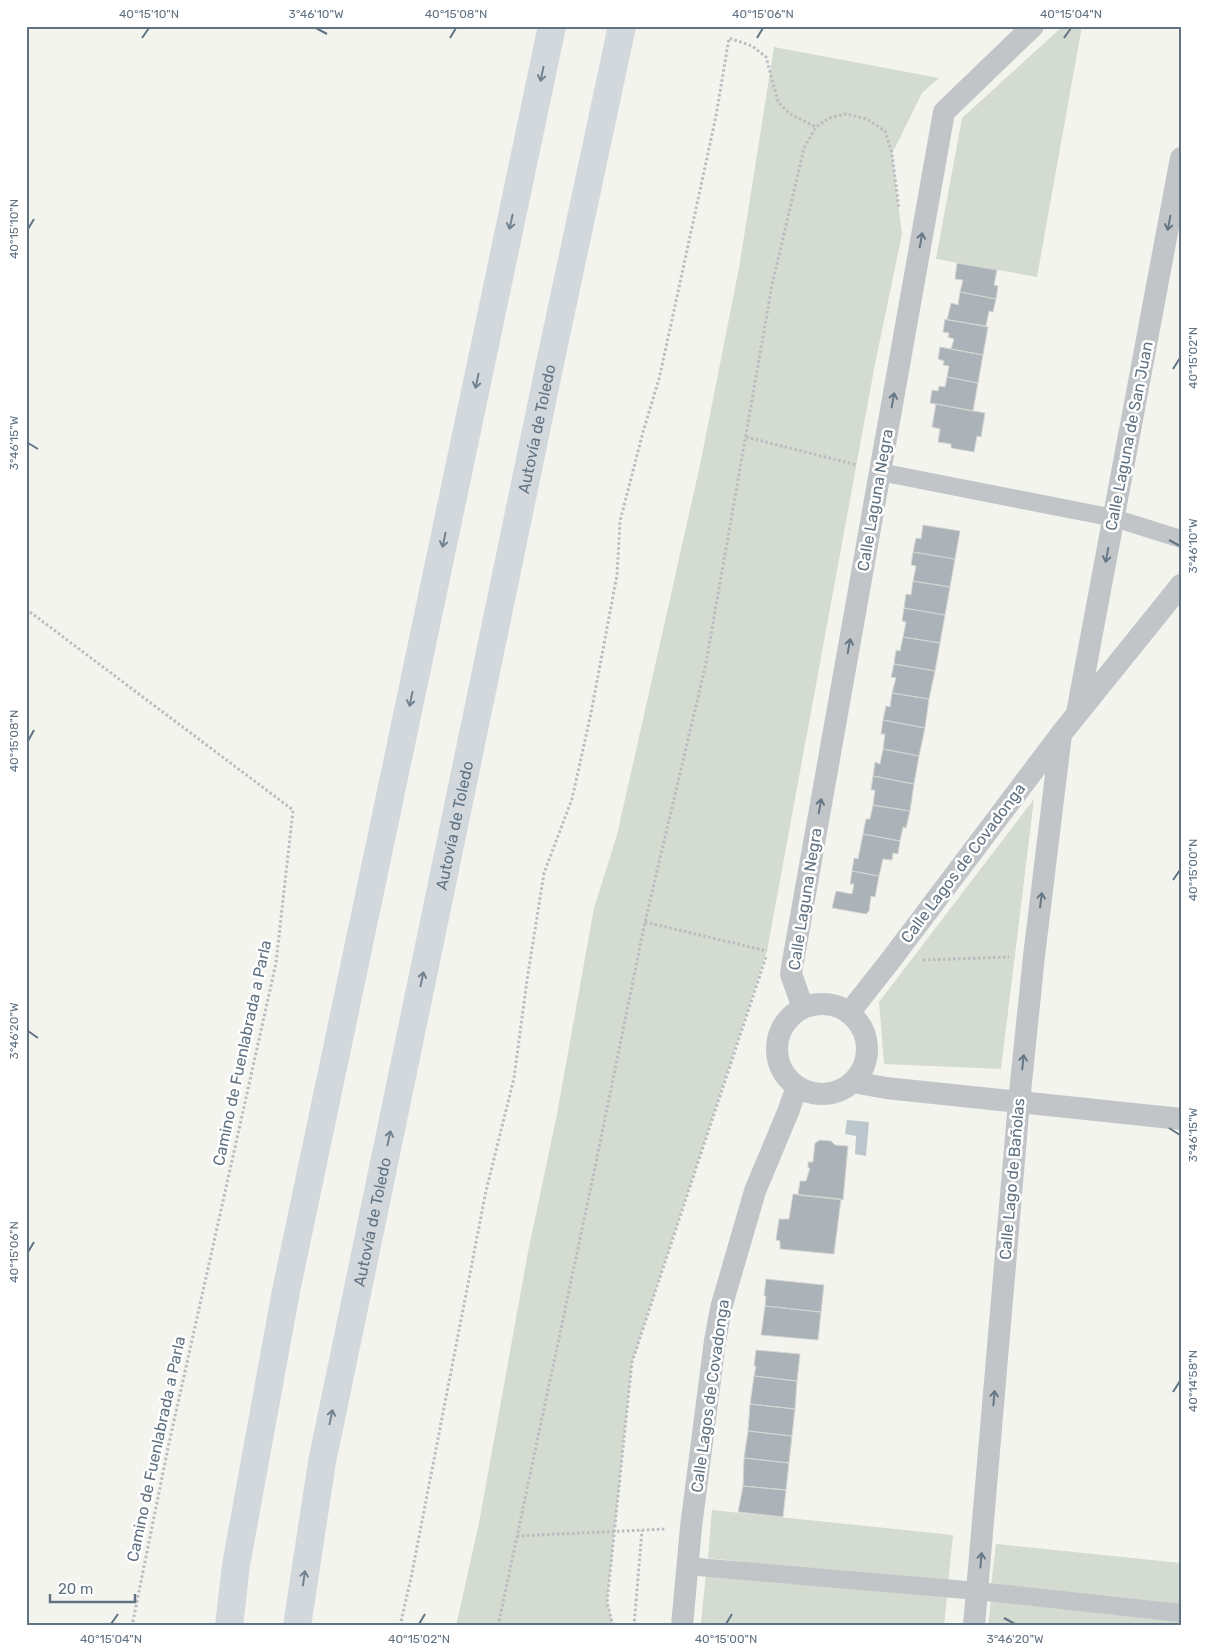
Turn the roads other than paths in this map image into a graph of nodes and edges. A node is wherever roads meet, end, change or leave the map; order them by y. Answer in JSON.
{"nodes":[{"id":1,"x":552,"y":26,"type":"edge"},
{"id":2,"x":622,"y":26,"type":"edge"},
{"id":3,"x":1033,"y":26,"type":"edge"},
{"id":4,"x":1181,"y":158,"type":"edge"},
{"id":5,"x":880,"y":472,"type":"junction"},
{"id":6,"x":1114,"y":518,"type":"junction"},
{"id":7,"x":1181,"y":539,"type":"edge"},
{"id":8,"x":1181,"y":585,"type":"edge"},
{"id":9,"x":1078,"y":714,"type":"junction"},
{"id":10,"x":1061,"y":734,"type":"junction"},
{"id":11,"x":803,"y":1008,"type":"junction"},
{"id":12,"x":848,"y":1012,"type":"junction"},
{"id":13,"x":853,"y":1082,"type":"junction"},
{"id":14,"x":797,"y":1087,"type":"junction"},
{"id":15,"x":1019,"y":1102,"type":"junction"},
{"id":16,"x":1181,"y":1119,"type":"edge"},
{"id":17,"x":688,"y":1566,"type":"junction"},
{"id":18,"x":978,"y":1592,"type":"junction"},
{"id":19,"x":1181,"y":1613,"type":"edge"},
{"id":20,"x":229,"y":1626,"type":"edge"},
{"id":21,"x":297,"y":1626,"type":"edge"},
{"id":22,"x":682,"y":1626,"type":"edge"},
{"id":23,"x":974,"y":1626,"type":"edge"}],
"edges":[{"from":1,"to":20,"type":"highway","one_way":true},
{"from":21,"to":2,"type":"highway","name":"Autovía de Toledo","one_way":true},
{"from":5,"to":3,"type":"street","name":"Calle Laguna Negra","one_way":true},
{"from":4,"to":6,"type":"street","name":"Calle Laguna de San Juan","one_way":true},
{"from":5,"to":6,"type":"street"},
{"from":11,"to":5,"type":"street","name":"Calle Laguna Negra","one_way":true},
{"from":6,"to":7,"type":"street"},
{"from":6,"to":9,"type":"street","name":"Calle Laguna de San Juan","one_way":true},
{"from":8,"to":9,"type":"street","name":"Calle Lagos de Covadonga"},
{"from":9,"to":10,"type":"street","name":"Calle Lagos de Covadonga"},
{"from":10,"to":12,"type":"street","name":"Calle Lagos de Covadonga"},
{"from":15,"to":10,"type":"street","name":"Calle Lago de Bañolas","one_way":true},
{"from":11,"to":12,"type":"street"},
{"from":11,"to":14,"type":"street"},
{"from":12,"to":13,"type":"street"},
{"from":13,"to":14,"type":"street"},
{"from":13,"to":15,"type":"street"},
{"from":14,"to":17,"type":"street","name":"Calle Lagos de Covadonga"},
{"from":15,"to":16,"type":"street"},
{"from":18,"to":15,"type":"street","name":"Calle Lago de Bañolas","one_way":true},
{"from":17,"to":18,"type":"street"},
{"from":17,"to":22,"type":"street","name":"Calle Lagos de Covadonga"},
{"from":18,"to":19,"type":"street"},
{"from":18,"to":23,"type":"street","name":"Calle Lago de Bañolas"}]}
